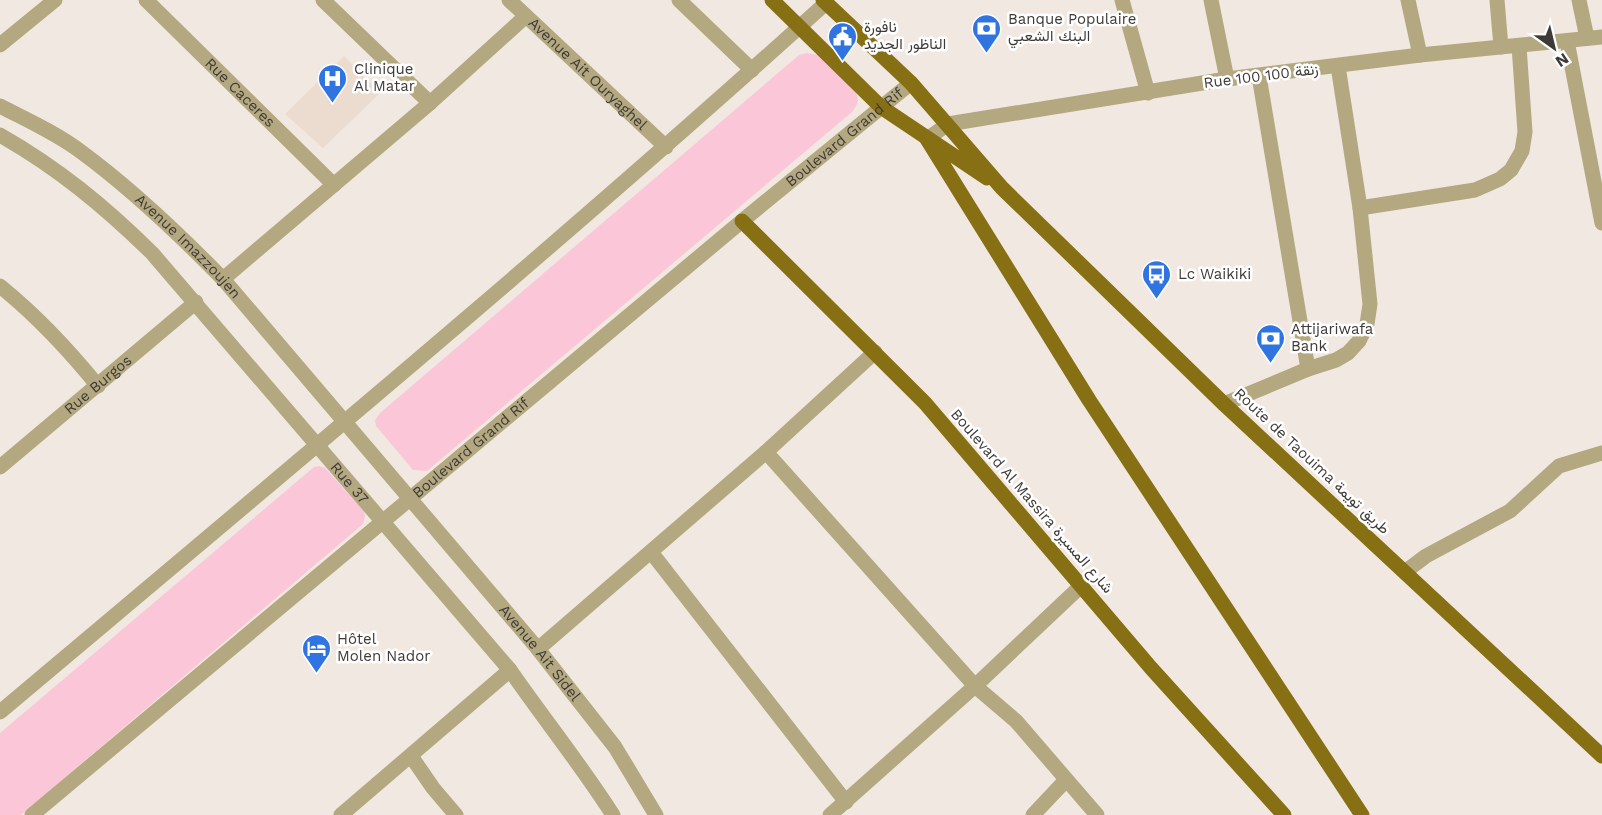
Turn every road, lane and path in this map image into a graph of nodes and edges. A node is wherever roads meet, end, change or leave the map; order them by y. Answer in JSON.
{"nodes":[{"id":1,"x":55,"y":0,"type":"edge"},
{"id":2,"x":146,"y":0,"type":"edge"},
{"id":3,"x":323,"y":0,"type":"edge"},
{"id":4,"x":509,"y":0,"type":"edge"},
{"id":5,"x":679,"y":0,"type":"edge"},
{"id":6,"x":772,"y":0,"type":"edge"},
{"id":7,"x":1122,"y":0,"type":"edge"},
{"id":8,"x":1211,"y":0,"type":"edge"},
{"id":9,"x":1408,"y":0,"type":"edge"},
{"id":10,"x":1497,"y":0,"type":"edge"},
{"id":11,"x":1578,"y":0,"type":"edge"},
{"id":12,"x":825,"y":1,"type":"edge"},
{"id":13,"x":526,"y":16,"type":"junction"},
{"id":14,"x":800,"y":27,"type":"junction"},
{"id":15,"x":1595,"y":38,"type":"edge"},
{"id":16,"x":1567,"y":41,"type":"junction"},
{"id":17,"x":0,"y":45,"type":"edge"},
{"id":18,"x":1519,"y":46,"type":"junction"},
{"id":19,"x":1501,"y":48,"type":"junction"},
{"id":20,"x":1420,"y":55,"type":"junction"},
{"id":21,"x":1338,"y":66,"type":"junction"},
{"id":22,"x":752,"y":70,"type":"junction"},
{"id":23,"x":1259,"y":75,"type":"junction"},
{"id":24,"x":1227,"y":79,"type":"junction"},
{"id":25,"x":910,"y":83,"type":"junction"},
{"id":26,"x":1148,"y":93,"type":"junction"},
{"id":27,"x":430,"y":103,"type":"junction"},
{"id":28,"x":0,"y":106,"type":"edge"},
{"id":29,"x":881,"y":107,"type":"junction"},
{"id":30,"x":948,"y":124,"type":"junction"},
{"id":31,"x":0,"y":135,"type":"edge"},
{"id":32,"x":927,"y":139,"type":"junction"},
{"id":33,"x":666,"y":147,"type":"junction"},
{"id":34,"x":334,"y":185,"type":"junction"},
{"id":35,"x":1002,"y":188,"type":"junction"},
{"id":36,"x":1360,"y":208,"type":"junction"},
{"id":37,"x":742,"y":221,"type":"junction"},
{"id":38,"x":1602,"y":223,"type":"edge"},
{"id":39,"x":223,"y":279,"type":"junction"},
{"id":40,"x":0,"y":286,"type":"edge"},
{"id":41,"x":196,"y":302,"type":"junction"},
{"id":42,"x":875,"y":352,"type":"junction"},
{"id":43,"x":1308,"y":369,"type":"junction"},
{"id":44,"x":98,"y":386,"type":"junction"},
{"id":45,"x":1224,"y":404,"type":"junction"},
{"id":46,"x":345,"y":422,"type":"junction"},
{"id":47,"x":317,"y":445,"type":"junction"},
{"id":48,"x":766,"y":452,"type":"junction"},
{"id":49,"x":1602,"y":453,"type":"edge"},
{"id":50,"x":0,"y":466,"type":"edge"},
{"id":51,"x":411,"y":498,"type":"junction"},
{"id":52,"x":383,"y":523,"type":"junction"},
{"id":53,"x":651,"y":552,"type":"junction"},
{"id":54,"x":1406,"y":571,"type":"junction"},
{"id":55,"x":1082,"y":585,"type":"junction"},
{"id":56,"x":538,"y":649,"type":"junction"},
{"id":57,"x":510,"y":670,"type":"junction"},
{"id":58,"x":975,"y":686,"type":"junction"},
{"id":59,"x":0,"y":712,"type":"edge"},
{"id":60,"x":411,"y":756,"type":"junction"},
{"id":61,"x":1602,"y":756,"type":"edge"},
{"id":62,"x":1066,"y":780,"type":"junction"},
{"id":63,"x":846,"y":802,"type":"junction"},
{"id":64,"x":32,"y":815,"type":"edge"},
{"id":65,"x":340,"y":815,"type":"edge"},
{"id":66,"x":456,"y":815,"type":"edge"},
{"id":67,"x":613,"y":815,"type":"edge"},
{"id":68,"x":656,"y":815,"type":"edge"},
{"id":69,"x":830,"y":815,"type":"edge"},
{"id":70,"x":1033,"y":815,"type":"edge"},
{"id":71,"x":1097,"y":815,"type":"edge"},
{"id":72,"x":1284,"y":815,"type":"edge"},
{"id":73,"x":1362,"y":815,"type":"edge"}],
"edges":[{"from":1,"to":17,"type":"street"},
{"from":2,"to":34,"type":"street","name":"Rue Caceres"},
{"from":3,"to":27,"type":"street"},
{"from":4,"to":13,"type":"street","name":"Avenue Ait Ouryaghel"},
{"from":5,"to":22,"type":"street"},
{"from":6,"to":14,"type":"main road","name":"Route de Taouima طريق تويمة"},
{"from":7,"to":26,"type":"street"},
{"from":8,"to":24,"type":"street"},
{"from":9,"to":20,"type":"street"},
{"from":10,"to":19,"type":"street"},
{"from":11,"to":15,"type":"street"},
{"from":12,"to":14,"type":"street"},
{"from":12,"to":25,"type":"main road","name":"Route de Taouima طريق تويمة"},
{"from":13,"to":27,"type":"street"},
{"from":13,"to":33,"type":"street","name":"Avenue Ait Ouryaghel"},
{"from":14,"to":22,"type":"street"},
{"from":14,"to":29,"type":"main road","name":"Route de Taouima طريق تويمة"},
{"from":15,"to":16,"type":"street","name":"Rue 100 زنقة 100"},
{"from":16,"to":18,"type":"street","name":"Rue 100 زنقة 100"},
{"from":16,"to":38,"type":"street"},
{"from":18,"to":19,"type":"street","name":"Rue 100 زنقة 100"},
{"from":18,"to":36,"type":"street"},
{"from":19,"to":20,"type":"street","name":"Rue 100 زنقة 100"},
{"from":20,"to":21,"type":"street","name":"Rue 100 زنقة 100"},
{"from":21,"to":23,"type":"street","name":"Rue 100 زنقة 100"},
{"from":21,"to":36,"type":"street"},
{"from":22,"to":33,"type":"street"},
{"from":23,"to":24,"type":"street","name":"Rue 100 زنقة 100"},
{"from":23,"to":43,"type":"street"},
{"from":24,"to":26,"type":"street","name":"Rue 100 زنقة 100"},
{"from":25,"to":29,"type":"street","name":"Boulevard Grand Rif"},
{"from":25,"to":30,"type":"main road","name":"Route de Taouima طريق تويمة"},
{"from":26,"to":30,"type":"street","name":"Rue 100 زنقة 100"},
{"from":27,"to":34,"type":"street"},
{"from":28,"to":39,"type":"street","name":"Avenue Imazzoujen"},
{"from":29,"to":32,"type":"main road","name":"Route de Taouima طريق تويمة"},
{"from":29,"to":37,"type":"street","name":"Boulevard Grand Rif"},
{"from":30,"to":32,"type":"street","name":"Rue 100 زنقة 100"},
{"from":30,"to":35,"type":"main road","name":"Route de Taouima طريق تويمة"},
{"from":31,"to":41,"type":"street","name":"Avenue Imazzoujen"},
{"from":32,"to":35,"type":"main road","name":"Route de Taouima طريق تويمة"},
{"from":32,"to":73,"type":"main road"},
{"from":33,"to":46,"type":"street"},
{"from":34,"to":39,"type":"street"},
{"from":35,"to":45,"type":"main road","name":"Route de Taouima طريق تويمة"},
{"from":36,"to":43,"type":"street"},
{"from":37,"to":42,"type":"main road","name":"Boulevard Al Massira شارع المسيرة"},
{"from":37,"to":51,"type":"street","name":"Boulevard Grand Rif"},
{"from":39,"to":46,"type":"street","name":"Avenue Imazzoujen"},
{"from":40,"to":44,"type":"street"},
{"from":41,"to":44,"type":"street","name":"Rue Burgos"},
{"from":41,"to":47,"type":"street","name":"Avenue Imazzoujen"},
{"from":42,"to":48,"type":"street"},
{"from":42,"to":55,"type":"main road","name":"Boulevard Al Massira شارع المسيرة"},
{"from":43,"to":45,"type":"street"},
{"from":44,"to":50,"type":"street","name":"Rue Burgos"},
{"from":45,"to":54,"type":"main road","name":"Route de Taouima طريق تويمة"},
{"from":46,"to":47,"type":"street"},
{"from":46,"to":51,"type":"street"},
{"from":47,"to":52,"type":"street","name":"Rue 37"},
{"from":47,"to":59,"type":"street"},
{"from":48,"to":53,"type":"street"},
{"from":48,"to":58,"type":"street"},
{"from":49,"to":54,"type":"street"},
{"from":51,"to":52,"type":"street","name":"Boulevard Grand Rif"},
{"from":51,"to":56,"type":"street","name":"Avenue Ait Sidel"},
{"from":52,"to":57,"type":"street"},
{"from":52,"to":64,"type":"street","name":"Boulevard Grand Rif"},
{"from":53,"to":56,"type":"street"},
{"from":53,"to":63,"type":"street"},
{"from":54,"to":61,"type":"main road","name":"Route de Taouima طريق تويمة"},
{"from":55,"to":58,"type":"street"},
{"from":55,"to":72,"type":"main road","name":"Boulevard Al Massira شارع المسيرة"},
{"from":56,"to":68,"type":"street","name":"Avenue Ait Sidel"},
{"from":57,"to":60,"type":"street"},
{"from":57,"to":67,"type":"street"},
{"from":58,"to":62,"type":"street"},
{"from":58,"to":63,"type":"street"},
{"from":60,"to":65,"type":"street"},
{"from":60,"to":66,"type":"street"},
{"from":62,"to":70,"type":"street"},
{"from":62,"to":71,"type":"street"},
{"from":63,"to":69,"type":"street"}]}
